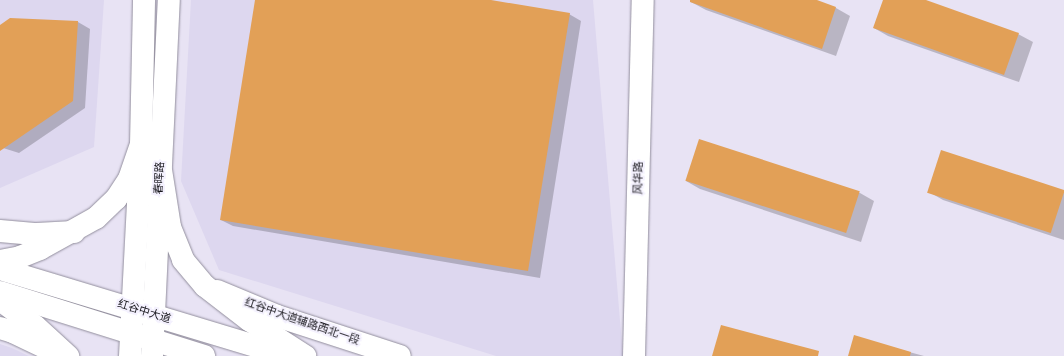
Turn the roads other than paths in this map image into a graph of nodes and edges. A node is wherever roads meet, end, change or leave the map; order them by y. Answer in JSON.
{"nodes":[{"id":1,"x":144,"y":0,"type":"edge"},
{"id":2,"x":169,"y":0,"type":"edge"},
{"id":3,"x":643,"y":0,"type":"edge"},
{"id":4,"x":141,"y":145,"type":"junction"},
{"id":5,"x":161,"y":170,"type":"junction"},
{"id":6,"x":0,"y":231,"type":"edge"},
{"id":7,"x":74,"y":232,"type":"junction"},
{"id":8,"x":0,"y":261,"type":"edge"},
{"id":9,"x":0,"y":269,"type":"edge"},
{"id":10,"x":205,"y":286,"type":"junction"},
{"id":11,"x":0,"y":292,"type":"edge"},
{"id":12,"x":0,"y":300,"type":"edge"},
{"id":13,"x":132,"y":309,"type":"junction"},
{"id":14,"x":154,"y":315,"type":"junction"},
{"id":15,"x":0,"y":328,"type":"edge"},
{"id":16,"x":131,"y":333,"type":"junction"},
{"id":17,"x":152,"y":348,"type":"edge"},
{"id":18,"x":62,"y":356,"type":"edge"},
{"id":19,"x":68,"y":356,"type":"edge"},
{"id":20,"x":130,"y":356,"type":"edge"},
{"id":21,"x":204,"y":356,"type":"edge"},
{"id":22,"x":288,"y":356,"type":"edge"},
{"id":23,"x":305,"y":356,"type":"edge"},
{"id":24,"x":400,"y":356,"type":"edge"},
{"id":25,"x":634,"y":356,"type":"edge"}],
"edges":[{"from":1,"to":4,"type":"street","name":"春晖路"},
{"from":2,"to":5,"type":"street","name":"春晖路"},
{"from":3,"to":25,"type":"street","name":"风华路"},
{"from":4,"to":7,"type":"street"},
{"from":4,"to":13,"type":"street","name":"春晖路"},
{"from":5,"to":10,"type":"street"},
{"from":5,"to":14,"type":"street","name":"春晖路"},
{"from":6,"to":7,"type":"street"},
{"from":7,"to":8,"type":"street"},
{"from":9,"to":13,"type":"street","name":"红谷中大道"},
{"from":10,"to":23,"type":"street"},
{"from":10,"to":24,"type":"street","name":"红谷中大道辅路西北一段"},
{"from":11,"to":16,"type":"street"},
{"from":12,"to":19,"type":"street"},
{"from":13,"to":14,"type":"street","name":"红谷中大道"},
{"from":13,"to":16,"type":"street","name":"春晖路"},
{"from":14,"to":17,"type":"street","name":"春晖路"},
{"from":14,"to":22,"type":"street","name":"红谷中大道"},
{"from":15,"to":18,"type":"street"},
{"from":16,"to":17,"type":"street"},
{"from":16,"to":20,"type":"street","name":"春晖路"},
{"from":17,"to":21,"type":"street"}]}
